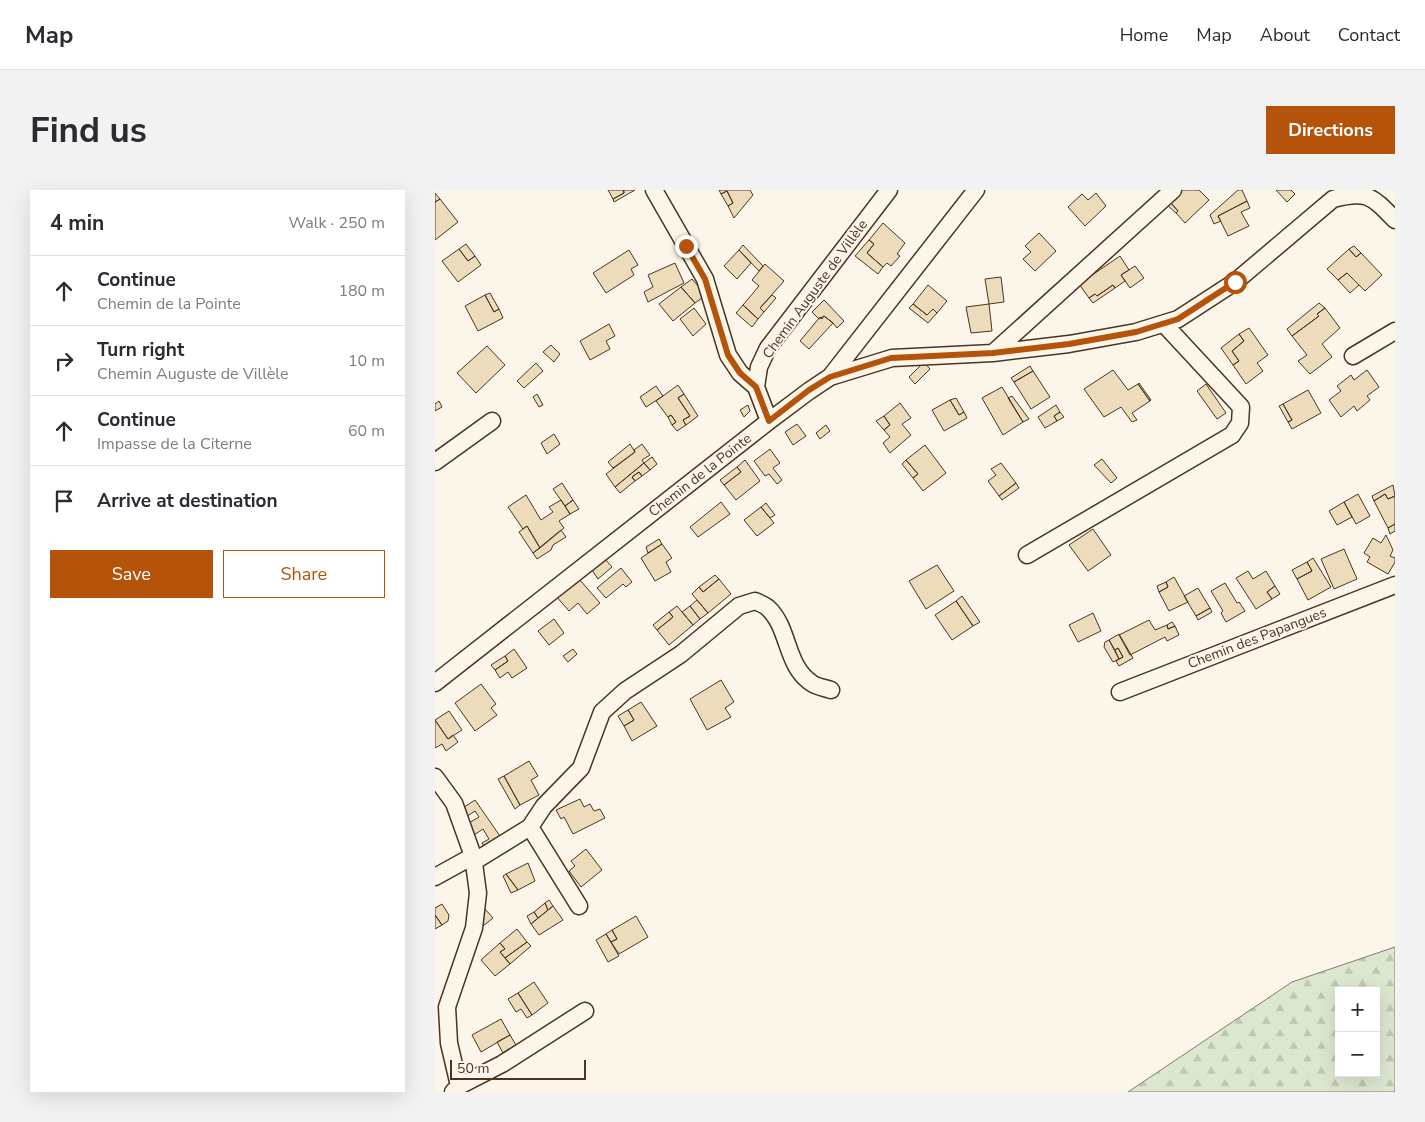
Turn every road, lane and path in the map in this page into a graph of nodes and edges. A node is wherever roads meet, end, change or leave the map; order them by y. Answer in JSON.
{"nodes":[{"id":1,"x":654,"y":190,"type":"edge"},
{"id":2,"x":889,"y":190,"type":"edge"},
{"id":3,"x":975,"y":190,"type":"edge"},
{"id":4,"x":1173,"y":190,"type":"edge"},
{"id":5,"x":1368,"y":192,"type":"edge"},
{"id":6,"x":1395,"y":220,"type":"edge"},
{"id":7,"x":1164,"y":324,"type":"junction"},
{"id":8,"x":1395,"y":331,"type":"edge"},
{"id":9,"x":993,"y":353,"type":"junction"},
{"id":10,"x":1353,"y":356,"type":"dead end"},
{"id":11,"x":830,"y":377,"type":"junction"},
{"id":12,"x":756,"y":387,"type":"junction"},
{"id":13,"x":492,"y":421,"type":"dead end"},
{"id":14,"x":769,"y":421,"type":"junction"},
{"id":15,"x":435,"y":462,"type":"edge"},
{"id":16,"x":1027,"y":555,"type":"dead end"},
{"id":17,"x":1395,"y":585,"type":"edge"},
{"id":18,"x":435,"y":683,"type":"edge"},
{"id":19,"x":831,"y":690,"type":"dead end"},
{"id":20,"x":1120,"y":692,"type":"dead end"},
{"id":21,"x":435,"y":777,"type":"edge"},
{"id":22,"x":530,"y":827,"type":"junction"},
{"id":23,"x":474,"y":858,"type":"junction"},
{"id":24,"x":435,"y":877,"type":"edge"},
{"id":25,"x":579,"y":906,"type":"dead end"},
{"id":26,"x":585,"y":1011,"type":"dead end"},
{"id":27,"x":456,"y":1089,"type":"edge"}],
"edges":[{"from":1,"to":12,"type":"street"},
{"from":2,"to":12,"type":"street","name":"Chemin Auguste de Villèle"},
{"from":3,"to":11,"type":"street"},
{"from":4,"to":9,"type":"street"},
{"from":5,"to":6,"type":"street","name":"Chemin de la Pointe"},
{"from":5,"to":7,"type":"street","name":"Chemin de la Pointe"},
{"from":7,"to":9,"type":"street","name":"Chemin de la Pointe"},
{"from":7,"to":16,"type":"street"},
{"from":8,"to":10,"type":"street"},
{"from":9,"to":11,"type":"street","name":"Chemin de la Pointe"},
{"from":11,"to":14,"type":"street","name":"Chemin de la Pointe"},
{"from":12,"to":14,"type":"street"},
{"from":13,"to":15,"type":"street"},
{"from":14,"to":18,"type":"street","name":"Chemin de la Pointe"},
{"from":17,"to":20,"type":"street","name":"Chemin des Papangues"},
{"from":19,"to":22,"type":"street"},
{"from":21,"to":23,"type":"street"},
{"from":22,"to":23,"type":"street"},
{"from":22,"to":25,"type":"street"},
{"from":23,"to":24,"type":"street"},
{"from":23,"to":27,"type":"street"},
{"from":26,"to":27,"type":"street"}]}
